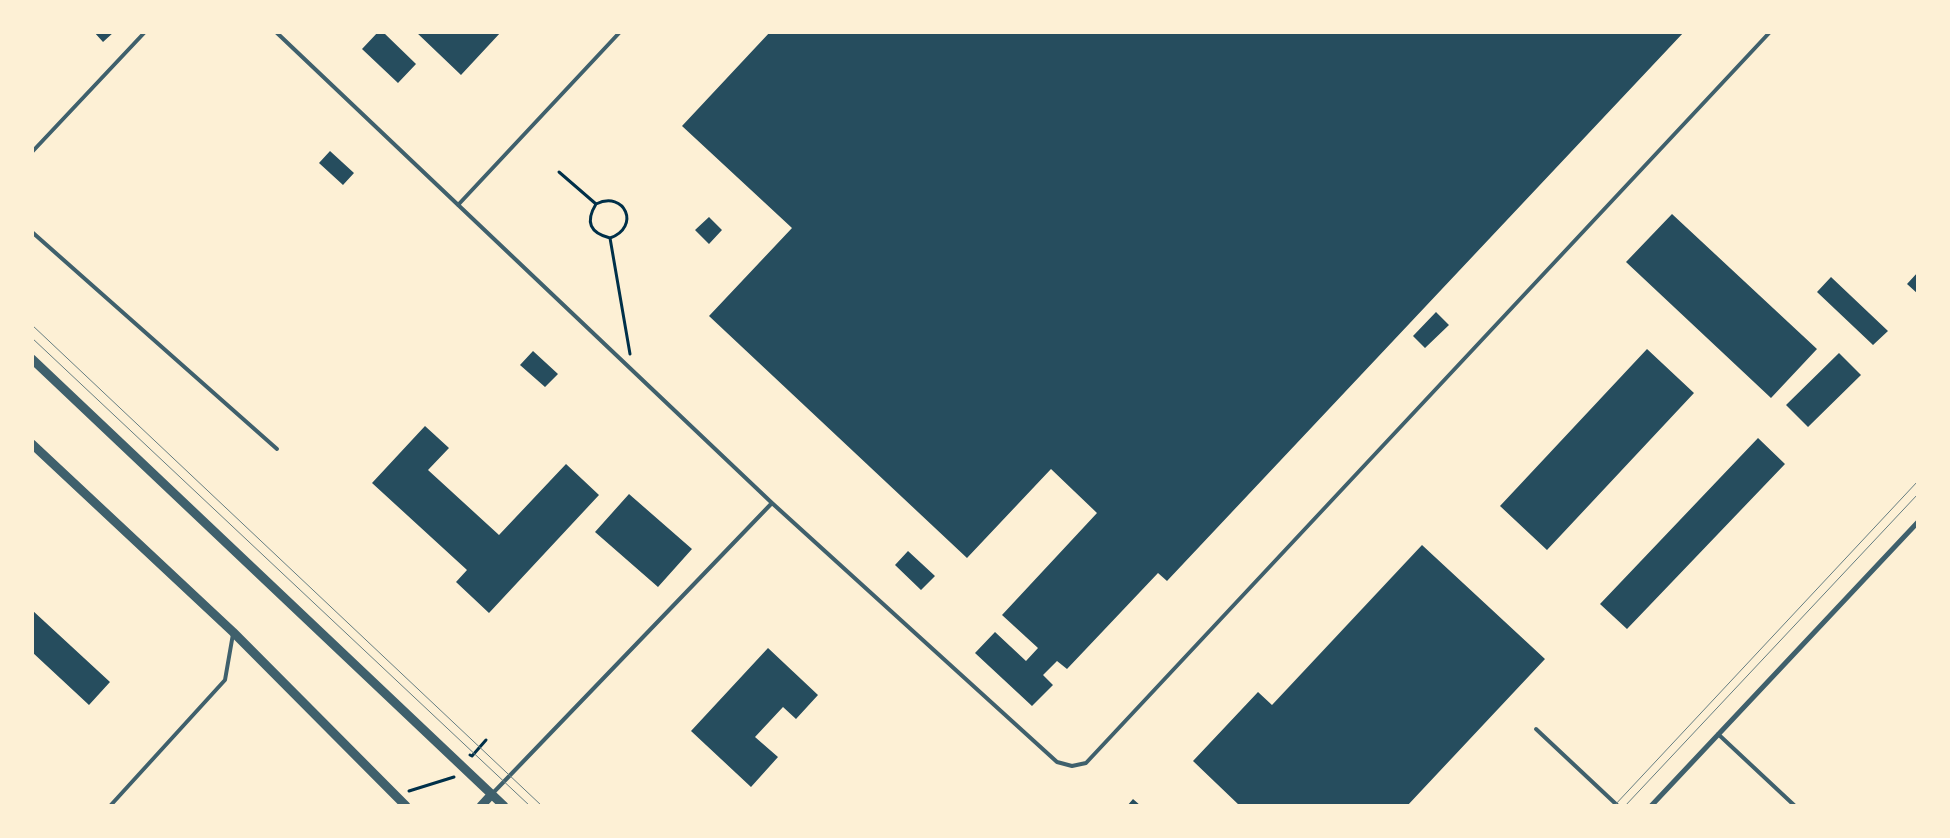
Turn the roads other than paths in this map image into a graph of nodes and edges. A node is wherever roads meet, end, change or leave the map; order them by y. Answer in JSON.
{"nodes":[{"id":1,"x":145,"y":32,"type":"edge"},
{"id":2,"x":276,"y":32,"type":"edge"},
{"id":3,"x":620,"y":32,"type":"edge"},
{"id":4,"x":1770,"y":32,"type":"edge"},
{"id":5,"x":32,"y":152,"type":"edge"},
{"id":6,"x":458,"y":205,"type":"junction"},
{"id":7,"x":32,"y":232,"type":"edge"},
{"id":8,"x":32,"y":359,"type":"edge"},
{"id":9,"x":32,"y":444,"type":"edge"},
{"id":10,"x":277,"y":449,"type":"dead end"},
{"id":11,"x":772,"y":503,"type":"junction"},
{"id":12,"x":1918,"y":522,"type":"edge"},
{"id":13,"x":233,"y":632,"type":"junction"},
{"id":14,"x":1536,"y":728,"type":"dead end"},
{"id":15,"x":1718,"y":734,"type":"junction"},
{"id":16,"x":492,"y":794,"type":"junction"},
{"id":17,"x":110,"y":806,"type":"edge"},
{"id":18,"x":406,"y":806,"type":"edge"},
{"id":19,"x":481,"y":806,"type":"edge"},
{"id":20,"x":504,"y":806,"type":"edge"},
{"id":21,"x":1618,"y":806,"type":"edge"},
{"id":22,"x":1651,"y":806,"type":"edge"},
{"id":23,"x":1795,"y":806,"type":"edge"}],
"edges":[{"from":1,"to":5,"type":"lane"},
{"from":2,"to":6,"type":"lane"},
{"from":3,"to":6,"type":"lane"},
{"from":4,"to":11,"type":"lane"},
{"from":6,"to":11,"type":"lane"},
{"from":7,"to":10,"type":"lane"},
{"from":8,"to":16,"type":"street"},
{"from":9,"to":13,"type":"street"},
{"from":11,"to":16,"type":"lane"},
{"from":12,"to":15,"type":"street"},
{"from":13,"to":17,"type":"lane"},
{"from":13,"to":18,"type":"street"},
{"from":14,"to":21,"type":"lane"},
{"from":15,"to":22,"type":"street"},
{"from":15,"to":23,"type":"lane"},
{"from":16,"to":19,"type":"street"},
{"from":16,"to":20,"type":"street"}]}
